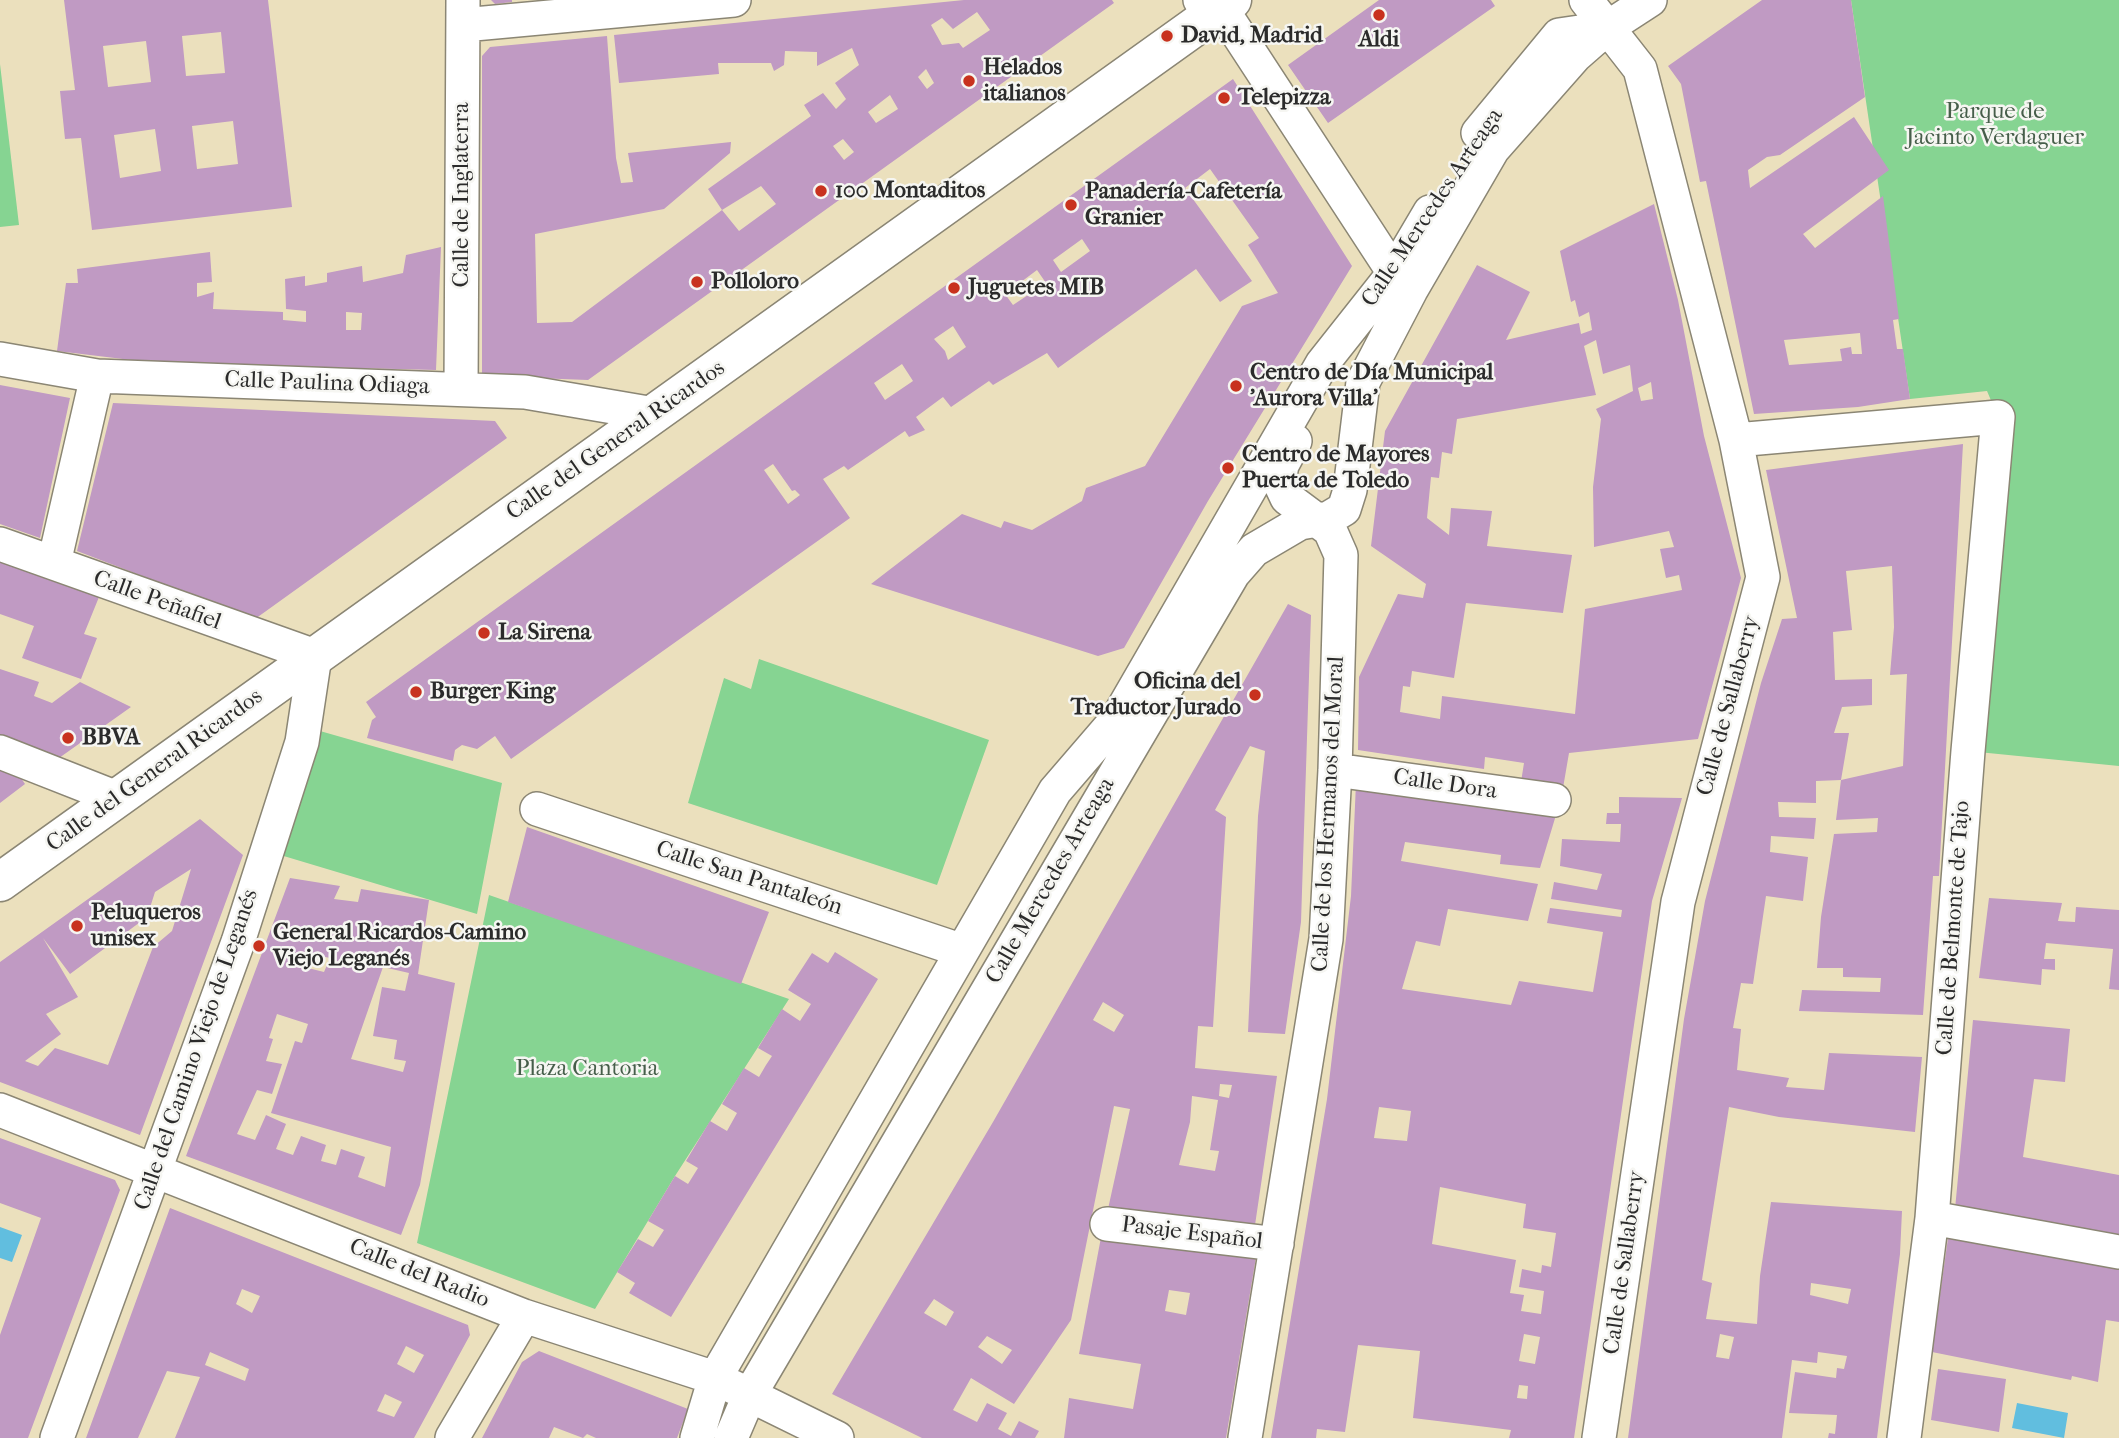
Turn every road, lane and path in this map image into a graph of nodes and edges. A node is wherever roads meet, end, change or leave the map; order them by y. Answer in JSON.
{"nodes":[{"id":1,"x":734,"y":0,"type":"edge"},
{"id":2,"x":1586,"y":0,"type":"edge"},
{"id":3,"x":1650,"y":0,"type":"edge"},
{"id":4,"x":1218,"y":3,"type":"edge"},
{"id":5,"x":463,"y":13,"type":"edge"},
{"id":6,"x":1607,"y":28,"type":"junction"},
{"id":7,"x":1394,"y":273,"type":"junction"},
{"id":8,"x":0,"y":359,"type":"edge"},
{"id":9,"x":1322,"y":364,"type":"junction"},
{"id":10,"x":97,"y":376,"type":"junction"},
{"id":11,"x":461,"y":389,"type":"junction"},
{"id":12,"x":654,"y":414,"type":"junction"},
{"id":13,"x":1736,"y":440,"type":"junction"},
{"id":14,"x":1317,"y":520,"type":"junction"},
{"id":15,"x":0,"y":544,"type":"edge"},
{"id":16,"x":54,"y":563,"type":"junction"},
{"id":17,"x":315,"y":656,"type":"junction"},
{"id":18,"x":0,"y":752,"type":"edge"},
{"id":19,"x":1335,"y":770,"type":"junction"},
{"id":20,"x":117,"y":798,"type":"junction"},
{"id":21,"x":1554,"y":800,"type":"dead end"},
{"id":22,"x":537,"y":809,"type":"dead end"},
{"id":23,"x":0,"y":882,"type":"edge"},
{"id":24,"x":960,"y":950,"type":"junction"},
{"id":25,"x":0,"y":1110,"type":"edge"},
{"id":26,"x":156,"y":1170,"type":"junction"},
{"id":27,"x":1932,"y":1219,"type":"junction"},
{"id":28,"x":1107,"y":1224,"type":"dead end"},
{"id":29,"x":1277,"y":1244,"type":"junction"},
{"id":30,"x":2119,"y":1252,"type":"edge"},
{"id":31,"x":524,"y":1316,"type":"junction"},
{"id":32,"x":715,"y":1378,"type":"junction"},
{"id":33,"x":749,"y":1396,"type":"junction"},
{"id":34,"x":57,"y":1438,"type":"edge"},
{"id":35,"x":452,"y":1438,"type":"edge"},
{"id":36,"x":697,"y":1438,"type":"edge"},
{"id":37,"x":731,"y":1438,"type":"edge"},
{"id":38,"x":837,"y":1438,"type":"edge"},
{"id":39,"x":1245,"y":1438,"type":"edge"},
{"id":40,"x":1599,"y":1438,"type":"edge"},
{"id":41,"x":1905,"y":1438,"type":"edge"}],
"edges":[{"from":1,"to":5,"type":"street"},
{"from":2,"to":6,"type":"street","name":"Calle de Sallaberry"},
{"from":3,"to":6,"type":"street"},
{"from":4,"to":7,"type":"street"},
{"from":4,"to":12,"type":"main road","name":"Calle del General Ricardos"},
{"from":5,"to":11,"type":"street","name":"Calle de Inglaterra"},
{"from":6,"to":7,"type":"street","name":"Calle Mercedes Arteaga"},
{"from":6,"to":13,"type":"street","name":"Calle de Sallaberry"},
{"from":6,"to":14,"type":"street","name":"Calle Mercedes Arteaga"},
{"from":7,"to":9,"type":"street","name":"Calle Mercedes Arteaga"},
{"from":8,"to":10,"type":"street","name":"Calle Paulina Odiaga"},
{"from":9,"to":14,"type":"street"},
{"from":9,"to":24,"type":"street","name":"Calle Mercedes Arteaga"},
{"from":10,"to":11,"type":"street","name":"Calle Paulina Odiaga"},
{"from":10,"to":16,"type":"street"},
{"from":11,"to":12,"type":"street","name":"Calle Paulina Odiaga"},
{"from":12,"to":17,"type":"main road","name":"Calle del General Ricardos"},
{"from":13,"to":27,"type":"street","name":"Calle de Belmonte de Tajo"},
{"from":13,"to":40,"type":"street","name":"Calle de Sallaberry"},
{"from":14,"to":19,"type":"street","name":"Calle de los Hermanos del Moral"},
{"from":14,"to":33,"type":"street","name":"Calle Mercedes Arteaga"},
{"from":15,"to":16,"type":"street","name":"Calle Peñafiel"},
{"from":16,"to":17,"type":"street","name":"Calle Peñafiel"},
{"from":17,"to":20,"type":"main road","name":"Calle del General Ricardos"},
{"from":17,"to":26,"type":"street","name":"Calle del Camino Viejo de Leganés"},
{"from":18,"to":20,"type":"street"},
{"from":19,"to":21,"type":"street","name":"Calle Dora"},
{"from":19,"to":29,"type":"street","name":"Calle de los Hermanos del Moral"},
{"from":20,"to":23,"type":"main road","name":"Calle del General Ricardos"},
{"from":22,"to":24,"type":"street","name":"Calle San Pantaleón"},
{"from":24,"to":32,"type":"street","name":"Calle Mercedes Arteaga"},
{"from":25,"to":26,"type":"street","name":"Calle del Radio"},
{"from":26,"to":31,"type":"street","name":"Calle del Radio"},
{"from":26,"to":34,"type":"street","name":"Calle del Camino Viejo de Leganés"},
{"from":27,"to":30,"type":"street"},
{"from":27,"to":41,"type":"street","name":"Calle de Belmonte de Tajo"},
{"from":28,"to":29,"type":"street","name":"Pasaje Español"},
{"from":29,"to":39,"type":"street","name":"Calle de los Hermanos del Moral"},
{"from":31,"to":32,"type":"street","name":"Calle del Radio"},
{"from":31,"to":35,"type":"street"},
{"from":32,"to":33,"type":"street","name":"Calle del Radio"},
{"from":32,"to":36,"type":"street","name":"Calle Mercedes Arteaga"},
{"from":33,"to":37,"type":"street","name":"Calle Mercedes Arteaga"},
{"from":33,"to":38,"type":"street","name":"Calle del Radio"}]}
